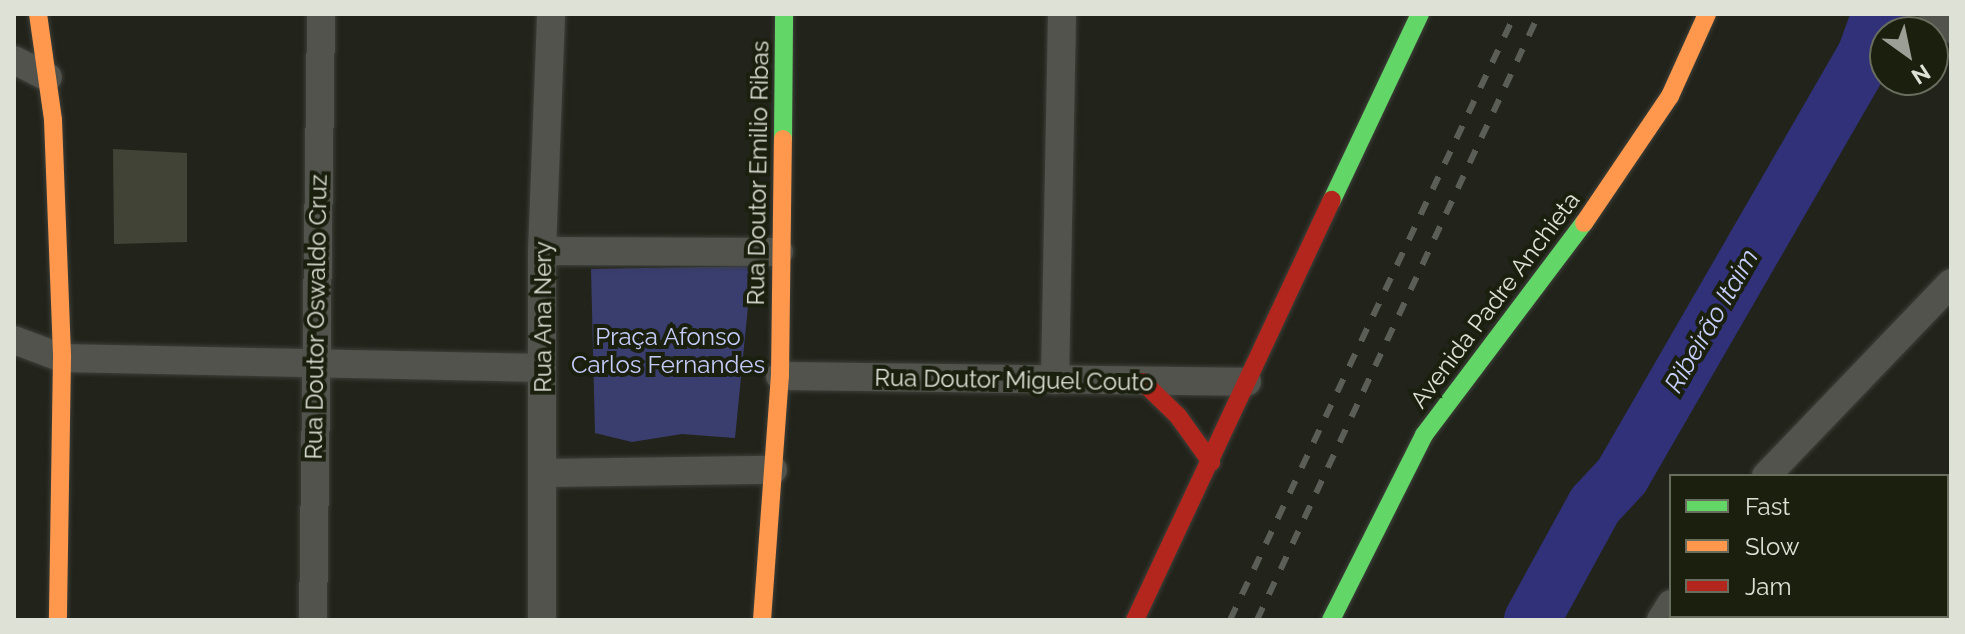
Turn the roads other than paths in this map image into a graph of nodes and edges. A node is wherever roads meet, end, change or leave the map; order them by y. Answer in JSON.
{"nodes":[{"id":1,"x":38,"y":14,"type":"edge"},
{"id":2,"x":321,"y":14,"type":"edge"},
{"id":3,"x":551,"y":14,"type":"edge"},
{"id":4,"x":784,"y":14,"type":"edge"},
{"id":5,"x":1062,"y":14,"type":"edge"},
{"id":6,"x":1420,"y":14,"type":"edge"},
{"id":7,"x":1707,"y":14,"type":"edge"},
{"id":8,"x":1933,"y":14,"type":"edge"},
{"id":9,"x":1951,"y":29,"type":"edge"},
{"id":10,"x":14,"y":60,"type":"edge"},
{"id":11,"x":48,"y":77,"type":"junction"},
{"id":12,"x":542,"y":251,"type":"junction"},
{"id":13,"x":779,"y":252,"type":"junction"},
{"id":14,"x":1951,"y":283,"type":"edge"},
{"id":15,"x":14,"y":340,"type":"edge"},
{"id":16,"x":62,"y":358,"type":"junction"},
{"id":17,"x":315,"y":360,"type":"junction"},
{"id":18,"x":542,"y":368,"type":"junction"},
{"id":19,"x":780,"y":376,"type":"junction"},
{"id":20,"x":1055,"y":380,"type":"junction"},
{"id":21,"x":1143,"y":382,"type":"junction"},
{"id":22,"x":1247,"y":382,"type":"junction"},
{"id":23,"x":1211,"y":462,"type":"junction"},
{"id":24,"x":773,"y":470,"type":"junction"},
{"id":25,"x":544,"y":473,"type":"junction"},
{"id":26,"x":1768,"y":474,"type":"edge"},
{"id":27,"x":58,"y":620,"type":"edge"},
{"id":28,"x":313,"y":620,"type":"edge"},
{"id":29,"x":542,"y":620,"type":"edge"},
{"id":30,"x":762,"y":620,"type":"edge"},
{"id":31,"x":1135,"y":620,"type":"edge"},
{"id":32,"x":1331,"y":620,"type":"edge"}],
"edges":[{"from":1,"to":11,"type":"main road"},
{"from":2,"to":17,"type":"street","name":"Rua Doutor Oswaldo Cruz"},
{"from":3,"to":12,"type":"street","name":"Rua Ana Nery"},
{"from":4,"to":13,"type":"main road","name":"Rua Doutor Emilio Ribas"},
{"from":5,"to":20,"type":"street"},
{"from":6,"to":22,"type":"main road"},
{"from":7,"to":32,"type":"main road","name":"Avenida Padre Anchieta"},
{"from":8,"to":9,"type":"street"},
{"from":10,"to":11,"type":"street"},
{"from":11,"to":16,"type":"main road"},
{"from":12,"to":13,"type":"street"},
{"from":12,"to":18,"type":"street","name":"Rua Ana Nery"},
{"from":13,"to":19,"type":"main road","name":"Rua Doutor Emilio Ribas"},
{"from":14,"to":26,"type":"street"},
{"from":15,"to":16,"type":"street"},
{"from":16,"to":17,"type":"street"},
{"from":16,"to":27,"type":"main road"},
{"from":17,"to":18,"type":"street"},
{"from":17,"to":28,"type":"street","name":"Rua Doutor Oswaldo Cruz"},
{"from":18,"to":25,"type":"street","name":"Rua Ana Nery"},
{"from":19,"to":20,"type":"street","name":"Rua Doutor Miguel Couto"},
{"from":19,"to":24,"type":"main road","name":"Rua Doutor Emilio Ribas"},
{"from":20,"to":21,"type":"street","name":"Rua Doutor Miguel Couto"},
{"from":21,"to":22,"type":"street","name":"Rua Doutor Miguel Couto"},
{"from":21,"to":23,"type":"main road"},
{"from":22,"to":23,"type":"main road"},
{"from":23,"to":31,"type":"main road"},
{"from":24,"to":25,"type":"street"},
{"from":24,"to":30,"type":"main road","name":"Rua Doutor Emilio Ribas"},
{"from":25,"to":29,"type":"street","name":"Rua Ana Nery"}]}
